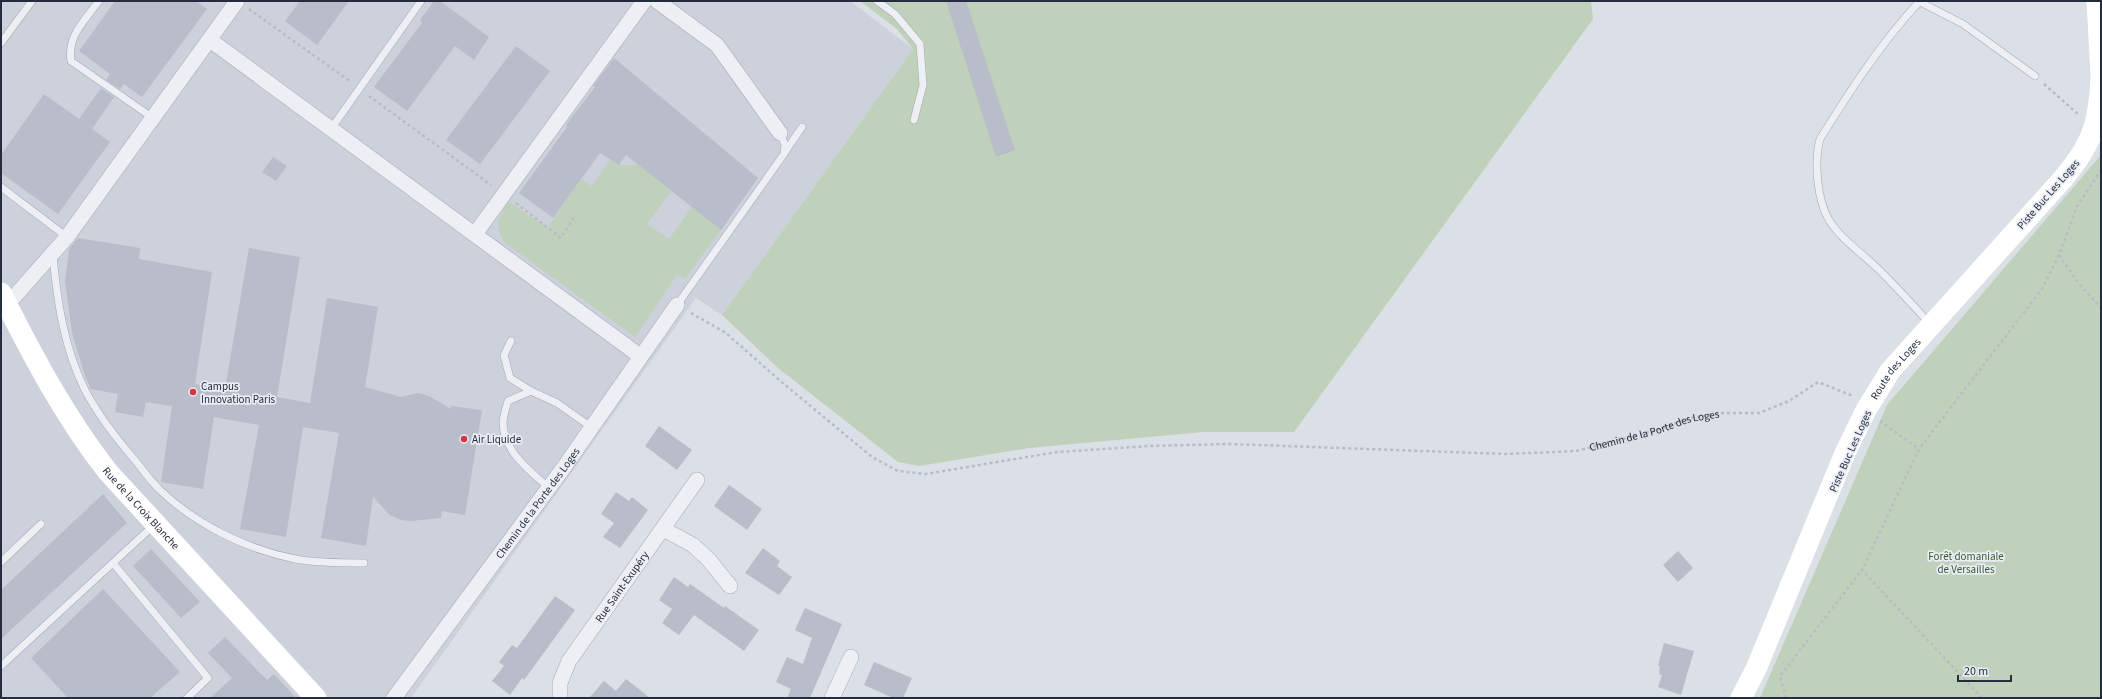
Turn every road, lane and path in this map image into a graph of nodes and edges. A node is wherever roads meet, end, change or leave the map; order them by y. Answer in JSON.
{"nodes":[{"id":1,"x":32,"y":1,"type":"edge"},
{"id":2,"x":98,"y":1,"type":"edge"},
{"id":3,"x":421,"y":1,"type":"edge"},
{"id":4,"x":644,"y":1,"type":"edge"},
{"id":5,"x":657,"y":1,"type":"edge"},
{"id":6,"x":877,"y":1,"type":"edge"},
{"id":7,"x":2098,"y":1,"type":"edge"},
{"id":8,"x":1919,"y":2,"type":"edge"},
{"id":9,"x":240,"y":3,"type":"edge"},
{"id":10,"x":210,"y":40,"type":"junction"},
{"id":11,"x":1,"y":43,"type":"edge"},
{"id":12,"x":2101,"y":74,"type":"edge"},
{"id":13,"x":2035,"y":76,"type":"joint"},
{"id":14,"x":2101,"y":77,"type":"edge"},
{"id":15,"x":360,"y":89,"type":"junction"},
{"id":16,"x":153,"y":118,"type":"junction"},
{"id":17,"x":914,"y":120,"type":"dead end"},
{"id":18,"x":802,"y":127,"type":"dead end"},
{"id":19,"x":331,"y":129,"type":"junction"},
{"id":20,"x":2095,"y":129,"type":"junction"},
{"id":21,"x":780,"y":133,"type":"joint"},
{"id":22,"x":784,"y":154,"type":"junction"},
{"id":23,"x":2101,"y":170,"type":"edge"},
{"id":24,"x":1,"y":188,"type":"edge"},
{"id":25,"x":504,"y":194,"type":"junction"},
{"id":26,"x":574,"y":217,"type":"dead end"},
{"id":27,"x":475,"y":234,"type":"junction"},
{"id":28,"x":67,"y":237,"type":"junction"},
{"id":29,"x":53,"y":253,"type":"junction"},
{"id":30,"x":2059,"y":255,"type":"junction"},
{"id":31,"x":3,"y":303,"type":"edge"},
{"id":32,"x":677,"y":305,"type":"junction"},
{"id":33,"x":2101,"y":308,"type":"edge"},
{"id":34,"x":1930,"y":324,"type":"junction"},
{"id":35,"x":511,"y":341,"type":"dead end"},
{"id":36,"x":640,"y":356,"type":"junction"},
{"id":37,"x":531,"y":391,"type":"junction"},
{"id":38,"x":1866,"y":410,"type":"junction"},
{"id":39,"x":591,"y":427,"type":"junction"},
{"id":40,"x":1918,"y":449,"type":"junction"},
{"id":41,"x":697,"y":480,"type":"dead end"},
{"id":42,"x":549,"y":488,"type":"junction"},
{"id":43,"x":41,"y":524,"type":"dead end"},
{"id":44,"x":155,"y":524,"type":"junction"},
{"id":45,"x":663,"y":529,"type":"junction"},
{"id":46,"x":1,"y":562,"type":"edge"},
{"id":47,"x":113,"y":563,"type":"junction"},
{"id":48,"x":364,"y":563,"type":"dead end"},
{"id":49,"x":1862,"y":570,"type":"junction"},
{"id":50,"x":730,"y":586,"type":"dead end"},
{"id":51,"x":851,"y":657,"type":"dead end"},
{"id":52,"x":1,"y":666,"type":"edge"},
{"id":53,"x":187,"y":698,"type":"edge"},
{"id":54,"x":316,"y":698,"type":"edge"},
{"id":55,"x":394,"y":698,"type":"edge"},
{"id":56,"x":560,"y":698,"type":"edge"},
{"id":57,"x":832,"y":698,"type":"edge"},
{"id":58,"x":1741,"y":698,"type":"edge"},
{"id":59,"x":1786,"y":698,"type":"edge"},
{"id":60,"x":1982,"y":698,"type":"edge"}],
"edges":[{"from":1,"to":11,"type":"lane"},
{"from":2,"to":16,"type":"lane"},
{"from":3,"to":15,"type":"lane"},
{"from":4,"to":25,"type":"street"},
{"from":5,"to":21,"type":"street"},
{"from":6,"to":17,"type":"lane"},
{"from":7,"to":12,"type":"street"},
{"from":8,"to":13,"type":"lane"},
{"from":8,"to":34,"type":"lane"},
{"from":9,"to":10,"type":"street"},
{"from":9,"to":15,"type":"path"},
{"from":10,"to":16,"type":"street"},
{"from":10,"to":19,"type":"street"},
{"from":13,"to":20,"type":"path"},
{"from":14,"to":20,"type":"street","name":"Route des Loges"},
{"from":15,"to":19,"type":"lane"},
{"from":15,"to":25,"type":"path"},
{"from":16,"to":28,"type":"street"},
{"from":18,"to":22,"type":"lane"},
{"from":19,"to":27,"type":"street"},
{"from":20,"to":34,"type":"street","name":"Route des Loges"},
{"from":21,"to":22,"type":"lane"},
{"from":22,"to":32,"type":"lane"},
{"from":23,"to":30,"type":"path"},
{"from":24,"to":28,"type":"lane"},
{"from":25,"to":26,"type":"path"},
{"from":25,"to":27,"type":"street"},
{"from":27,"to":36,"type":"street"},
{"from":28,"to":29,"type":"street"},
{"from":29,"to":31,"type":"street"},
{"from":29,"to":48,"type":"lane"},
{"from":30,"to":33,"type":"path"},
{"from":30,"to":40,"type":"path"},
{"from":31,"to":44,"type":"street","name":"Rue de la Croix Blanche"},
{"from":32,"to":36,"type":"street","name":"Chemin de la Porte des Loges"},
{"from":32,"to":38,"type":"path","name":"Chemin de la Porte des Loges"},
{"from":34,"to":38,"type":"street","name":"Route des Loges"},
{"from":35,"to":37,"type":"lane"},
{"from":36,"to":39,"type":"street","name":"Chemin de la Porte des Loges"},
{"from":37,"to":39,"type":"lane"},
{"from":37,"to":42,"type":"lane"},
{"from":38,"to":40,"type":"path"},
{"from":38,"to":58,"type":"street","name":"Route des Loges"},
{"from":39,"to":42,"type":"street","name":"Chemin de la Porte des Loges"},
{"from":40,"to":49,"type":"path"},
{"from":41,"to":45,"type":"street","name":"Rue Saint-Exupéry"},
{"from":42,"to":55,"type":"street","name":"Chemin de la Porte des Loges"},
{"from":43,"to":46,"type":"lane"},
{"from":44,"to":47,"type":"lane"},
{"from":44,"to":54,"type":"street","name":"Rue de la Croix Blanche"},
{"from":45,"to":50,"type":"street"},
{"from":45,"to":56,"type":"street","name":"Rue Saint-Exupéry"},
{"from":47,"to":52,"type":"lane"},
{"from":47,"to":53,"type":"lane"},
{"from":49,"to":59,"type":"path"},
{"from":49,"to":60,"type":"path"},
{"from":51,"to":57,"type":"street"}]}
